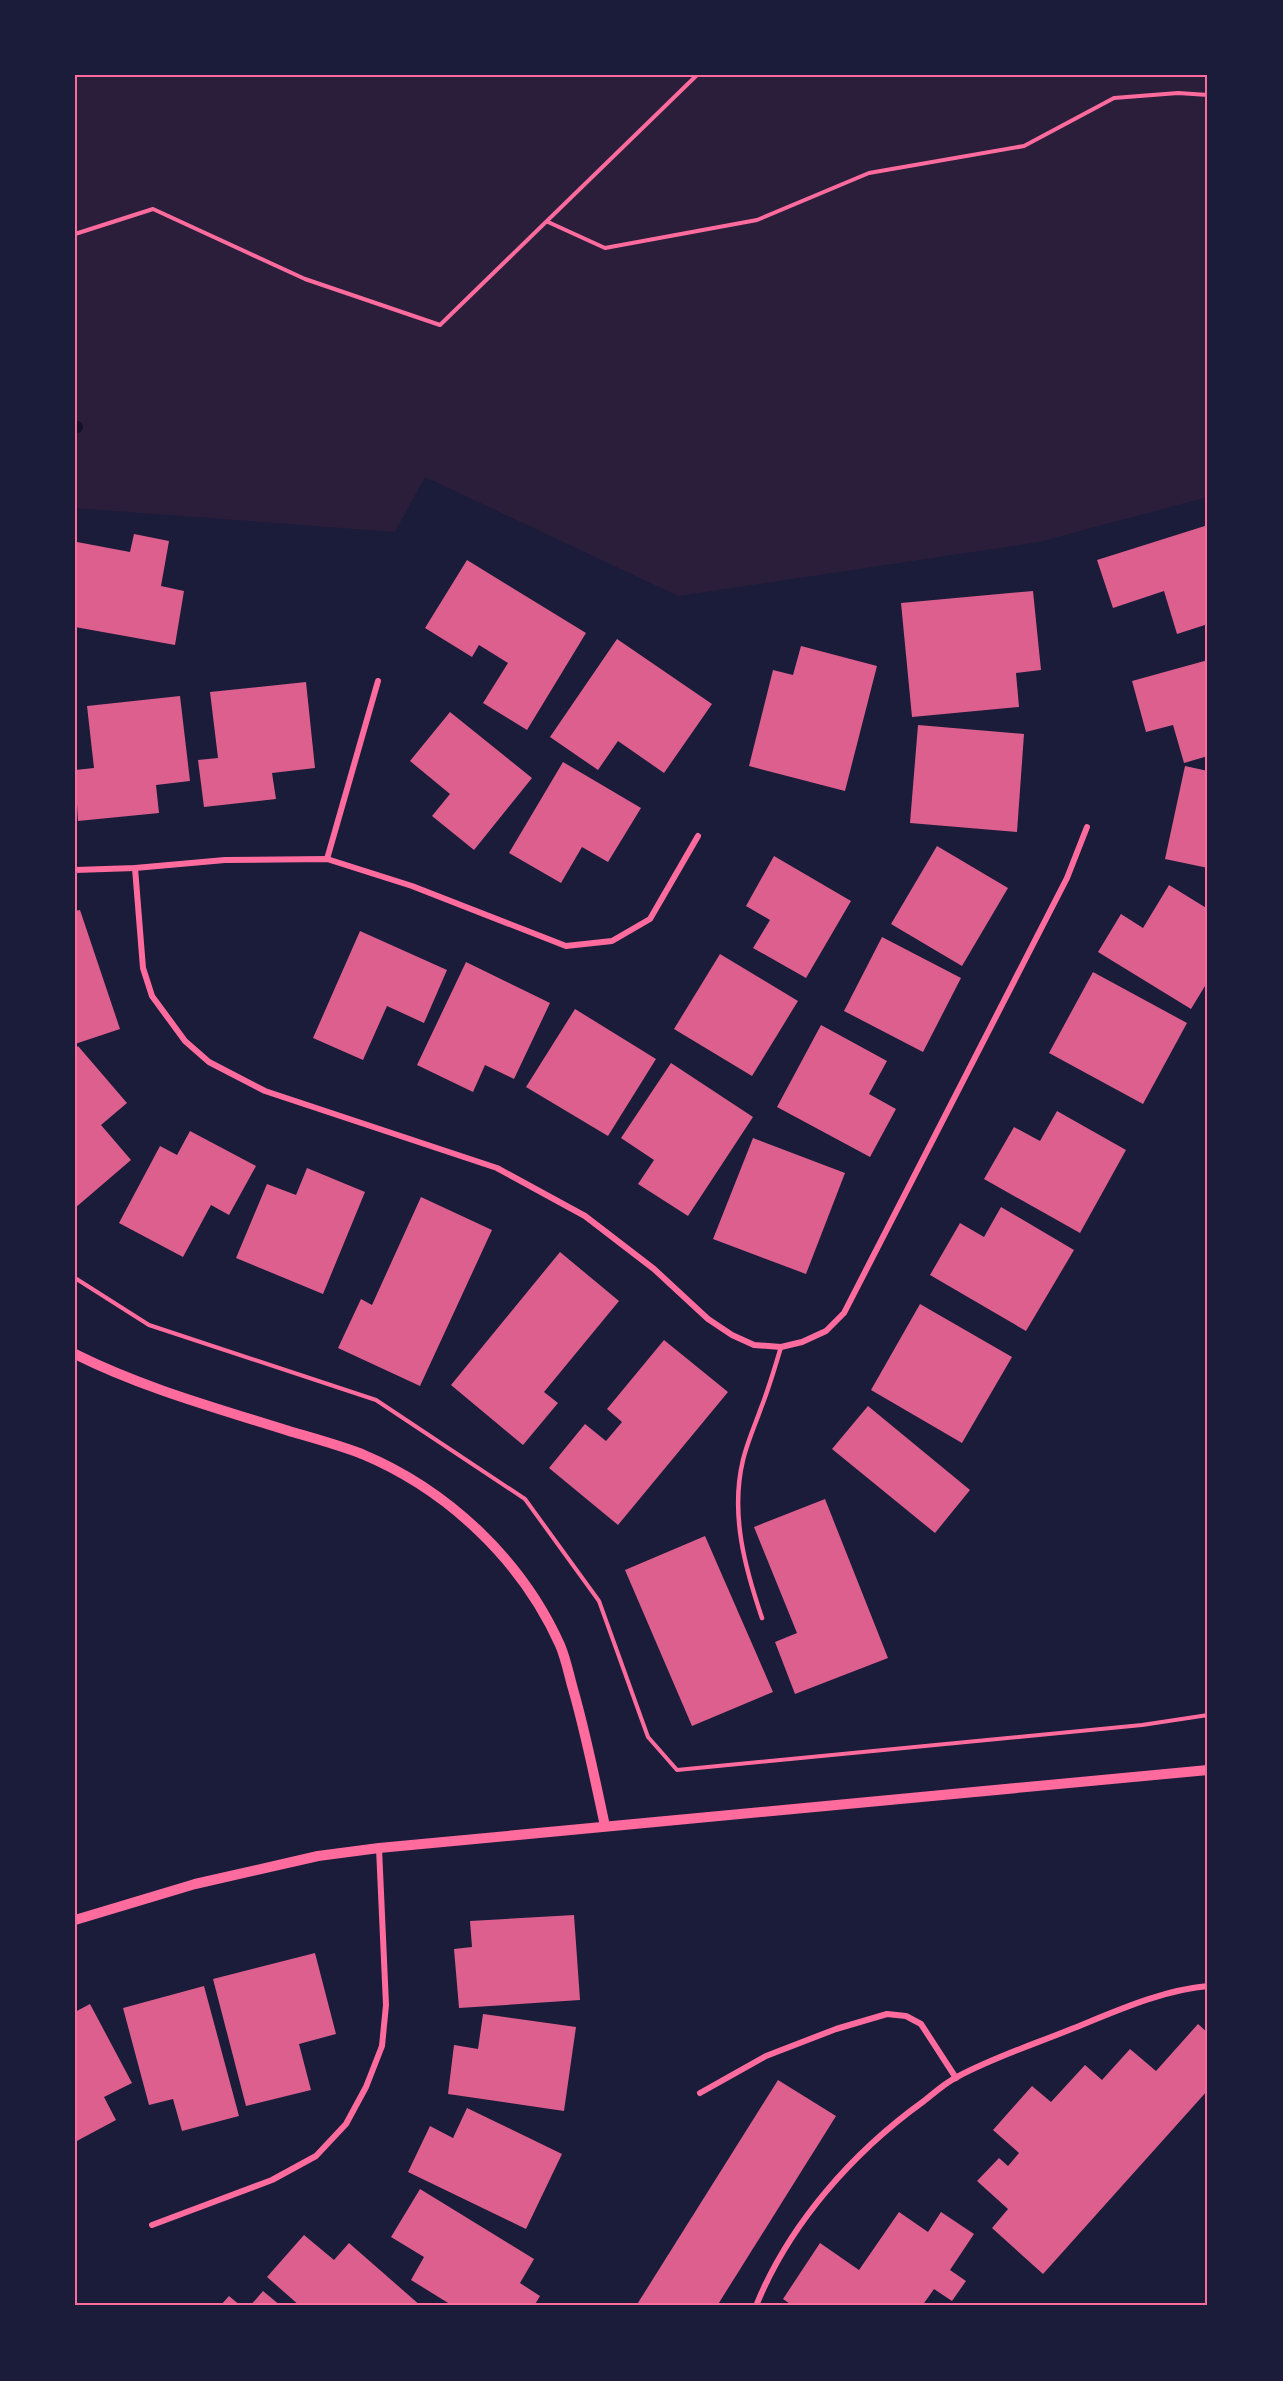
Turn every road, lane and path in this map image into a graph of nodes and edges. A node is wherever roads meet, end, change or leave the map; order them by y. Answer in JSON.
{"nodes":[{"id":1,"x":697,"y":75,"type":"edge"},
{"id":2,"x":1208,"y":95,"type":"edge"},
{"id":3,"x":548,"y":222,"type":"junction"},
{"id":4,"x":75,"y":234,"type":"edge"},
{"id":5,"x":378,"y":681,"type":"dead end"},
{"id":6,"x":1087,"y":827,"type":"dead end"},
{"id":7,"x":698,"y":836,"type":"dead end"},
{"id":8,"x":327,"y":860,"type":"junction"},
{"id":9,"x":135,"y":867,"type":"junction"},
{"id":10,"x":75,"y":870,"type":"edge"},
{"id":11,"x":75,"y":1278,"type":"edge"},
{"id":12,"x":781,"y":1347,"type":"junction"},
{"id":13,"x":75,"y":1354,"type":"edge"},
{"id":14,"x":762,"y":1618,"type":"dead end"},
{"id":15,"x":1208,"y":1714,"type":"edge"},
{"id":16,"x":1208,"y":1770,"type":"edge"},
{"id":17,"x":604,"y":1826,"type":"junction"},
{"id":18,"x":379,"y":1848,"type":"junction"},
{"id":19,"x":75,"y":1920,"type":"edge"},
{"id":20,"x":1208,"y":1986,"type":"edge"},
{"id":21,"x":956,"y":2078,"type":"junction"},
{"id":22,"x":700,"y":2093,"type":"dead end"},
{"id":23,"x":152,"y":2225,"type":"dead end"},
{"id":24,"x":756,"y":2306,"type":"edge"}],
"edges":[{"from":1,"to":3,"type":"path"},
{"from":2,"to":3,"type":"path"},
{"from":3,"to":4,"type":"path"},
{"from":5,"to":8,"type":"street"},
{"from":6,"to":12,"type":"street"},
{"from":7,"to":8,"type":"street"},
{"from":8,"to":9,"type":"street"},
{"from":9,"to":10,"type":"street"},
{"from":9,"to":12,"type":"street"},
{"from":11,"to":15,"type":"path"},
{"from":12,"to":14,"type":"lane"},
{"from":13,"to":17,"type":"street"},
{"from":16,"to":17,"type":"street"},
{"from":17,"to":18,"type":"street"},
{"from":18,"to":19,"type":"street"},
{"from":18,"to":23,"type":"street"},
{"from":20,"to":21,"type":"street"},
{"from":21,"to":22,"type":"street"},
{"from":21,"to":24,"type":"street"}]}
